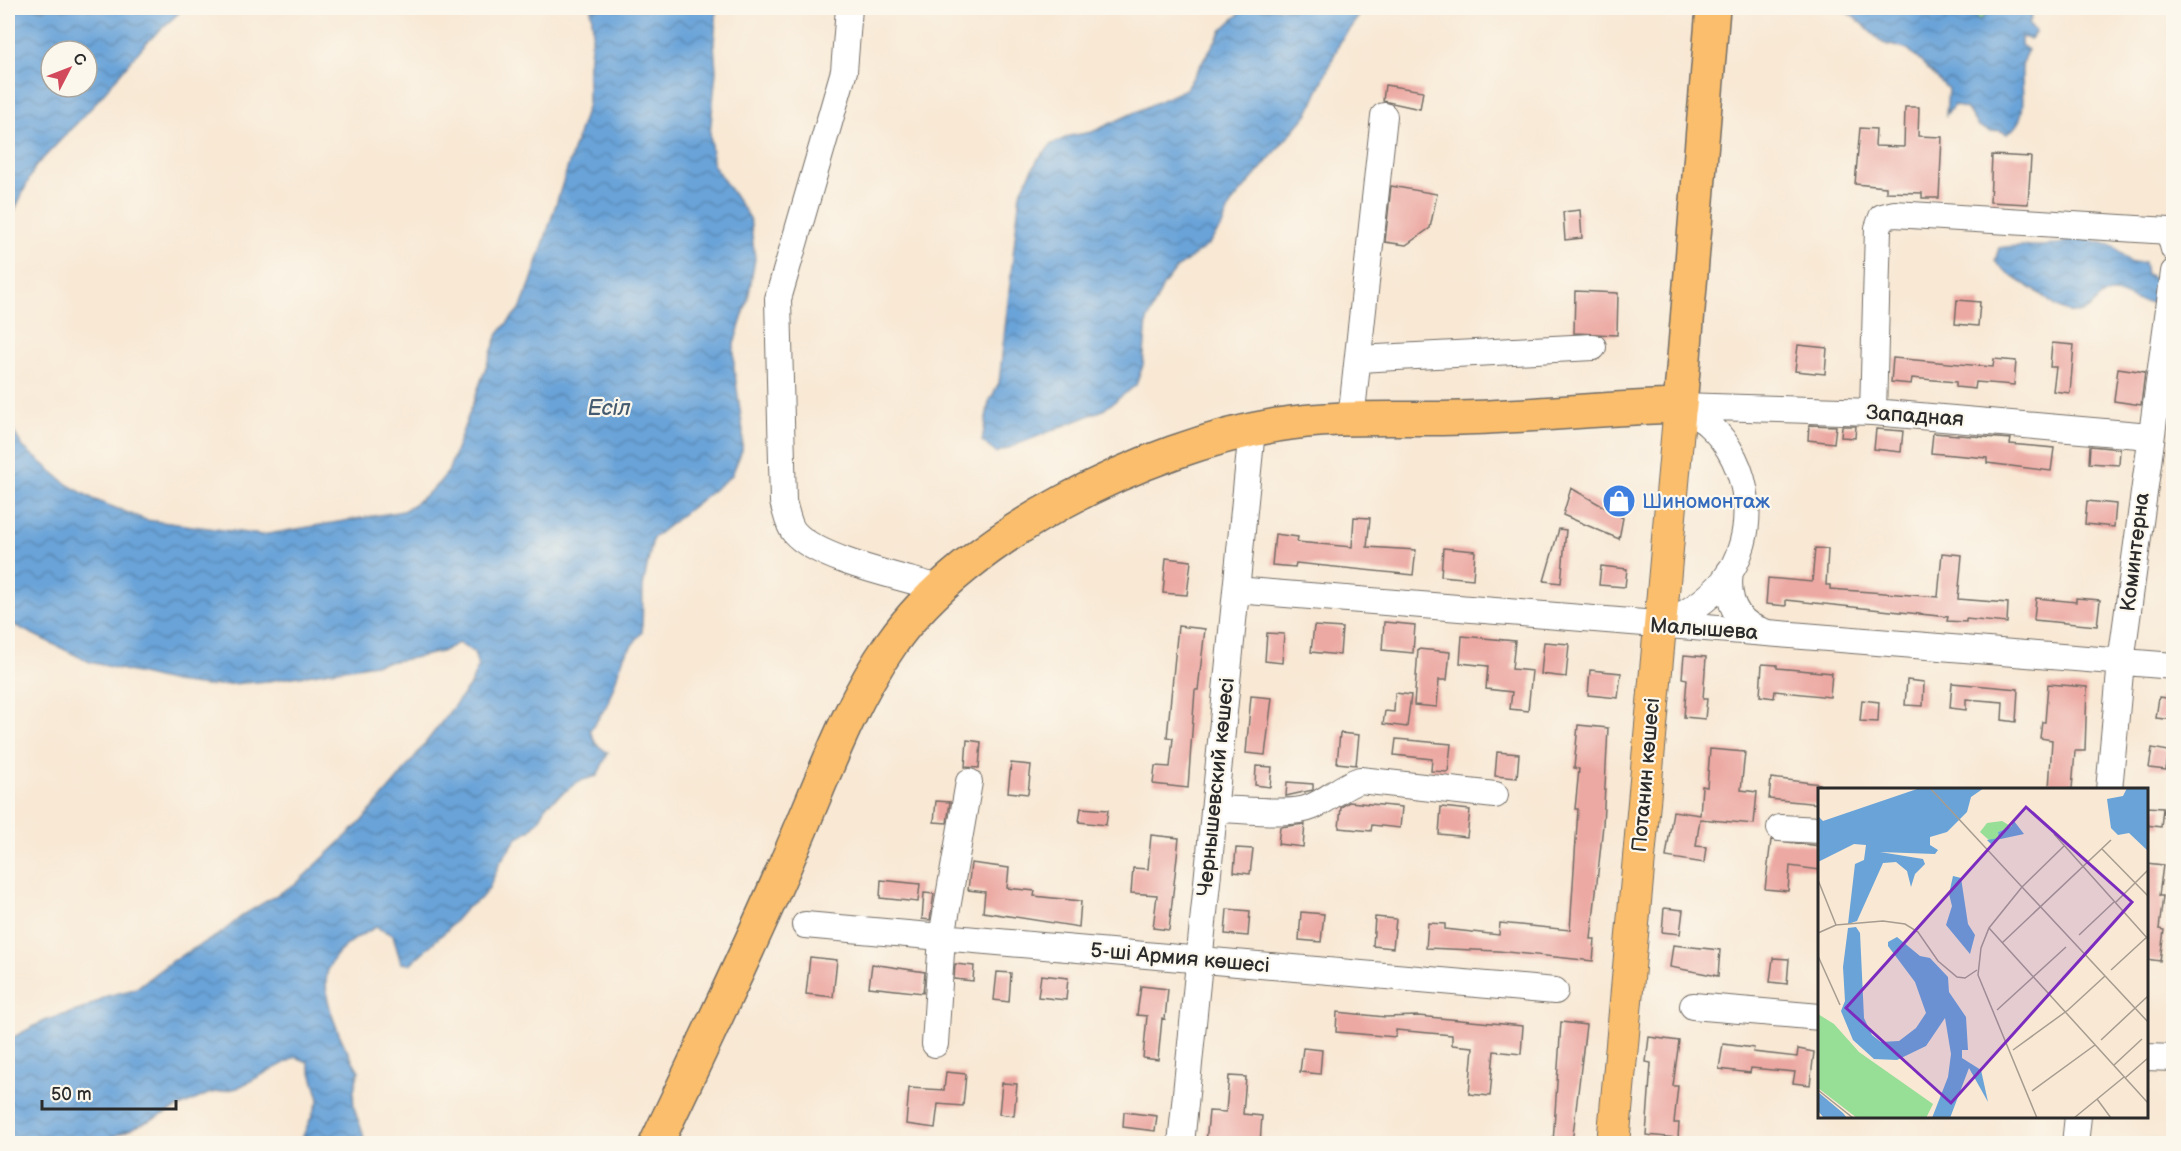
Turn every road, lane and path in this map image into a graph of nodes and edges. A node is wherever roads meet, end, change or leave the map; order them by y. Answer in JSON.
{"nodes":[{"id":1,"x":849,"y":8,"type":"edge"},
{"id":2,"x":1713,"y":8,"type":"edge"},
{"id":3,"x":1384,"y":116,"type":"dead end"},
{"id":4,"x":2174,"y":249,"type":"edge"},
{"id":5,"x":2174,"y":272,"type":"edge"},
{"id":6,"x":1593,"y":347,"type":"dead end"},
{"id":7,"x":1358,"y":359,"type":"junction"},
{"id":8,"x":1680,"y":406,"type":"junction"},
{"id":9,"x":1873,"y":412,"type":"junction"},
{"id":10,"x":1351,"y":420,"type":"junction"},
{"id":11,"x":1252,"y":430,"type":"junction"},
{"id":12,"x":2150,"y":436,"type":"junction"},
{"id":13,"x":1730,"y":571,"type":"junction"},
{"id":14,"x":939,"y":588,"type":"junction"},
{"id":15,"x":1236,"y":590,"type":"junction"},
{"id":16,"x":1659,"y":626,"type":"junction"},
{"id":17,"x":1768,"y":633,"type":"junction"},
{"id":18,"x":2121,"y":662,"type":"junction"},
{"id":19,"x":2174,"y":666,"type":"edge"},
{"id":20,"x":969,"y":782,"type":"dead end"},
{"id":21,"x":2109,"y":788,"type":"edge"},
{"id":22,"x":1495,"y":795,"type":"dead end"},
{"id":23,"x":1214,"y":809,"type":"junction"},
{"id":24,"x":1780,"y":828,"type":"dead end"},
{"id":25,"x":1818,"y":830,"type":"edge"},
{"id":26,"x":806,"y":925,"type":"dead end"},
{"id":27,"x":942,"y":937,"type":"junction"},
{"id":28,"x":1199,"y":960,"type":"junction"},
{"id":29,"x":1555,"y":992,"type":"dead end"},
{"id":30,"x":1693,"y":1006,"type":"dead end"},
{"id":31,"x":1818,"y":1017,"type":"edge"},
{"id":32,"x":935,"y":1044,"type":"dead end"},
{"id":33,"x":2148,"y":1057,"type":"edge"},
{"id":34,"x":2174,"y":1058,"type":"edge"},
{"id":35,"x":2078,"y":1118,"type":"edge"},
{"id":36,"x":656,"y":1143,"type":"edge"},
{"id":37,"x":1181,"y":1143,"type":"edge"},
{"id":38,"x":1613,"y":1143,"type":"edge"},
{"id":39,"x":2075,"y":1143,"type":"edge"}],
"edges":[{"from":1,"to":14,"type":"street"},
{"from":2,"to":8,"type":"highway"},
{"from":3,"to":7,"type":"street"},
{"from":4,"to":9,"type":"street"},
{"from":5,"to":12,"type":"street","name":"Коминтерна"},
{"from":6,"to":7,"type":"street"},
{"from":7,"to":10,"type":"street"},
{"from":8,"to":9,"type":"street","name":"Западная"},
{"from":8,"to":10,"type":"highway"},
{"from":8,"to":13,"type":"street"},
{"from":8,"to":16,"type":"main road","name":"Потанин көшесі"},
{"from":9,"to":12,"type":"street","name":"Западная"},
{"from":10,"to":11,"type":"highway"},
{"from":11,"to":14,"type":"highway"},
{"from":11,"to":15,"type":"street","name":"Чернышевский көшесі"},
{"from":12,"to":18,"type":"street","name":"Коминтерна"},
{"from":13,"to":16,"type":"street"},
{"from":13,"to":17,"type":"street"},
{"from":14,"to":36,"type":"highway"},
{"from":15,"to":16,"type":"street","name":"Малышева"},
{"from":15,"to":23,"type":"street","name":"Чернышевский көшесі"},
{"from":16,"to":17,"type":"street","name":"Малышева"},
{"from":16,"to":38,"type":"main road","name":"Потанин көшесі"},
{"from":17,"to":18,"type":"street","name":"Малышева"},
{"from":18,"to":19,"type":"street","name":"Малышева"},
{"from":18,"to":21,"type":"street","name":"Коминтерна"},
{"from":20,"to":27,"type":"street"},
{"from":22,"to":23,"type":"street"},
{"from":23,"to":28,"type":"street","name":"Чернышевский көшесі"},
{"from":24,"to":25,"type":"street"},
{"from":26,"to":27,"type":"street","name":"5-ші Армия көшесі"},
{"from":27,"to":28,"type":"street","name":"5-ші Армия көшесі"},
{"from":27,"to":32,"type":"street"},
{"from":28,"to":29,"type":"street","name":"5-ші Армия көшесі"},
{"from":28,"to":37,"type":"street","name":"Чернышевский көшесі"},
{"from":30,"to":31,"type":"street"},
{"from":33,"to":34,"type":"street"},
{"from":35,"to":39,"type":"street"}]}
